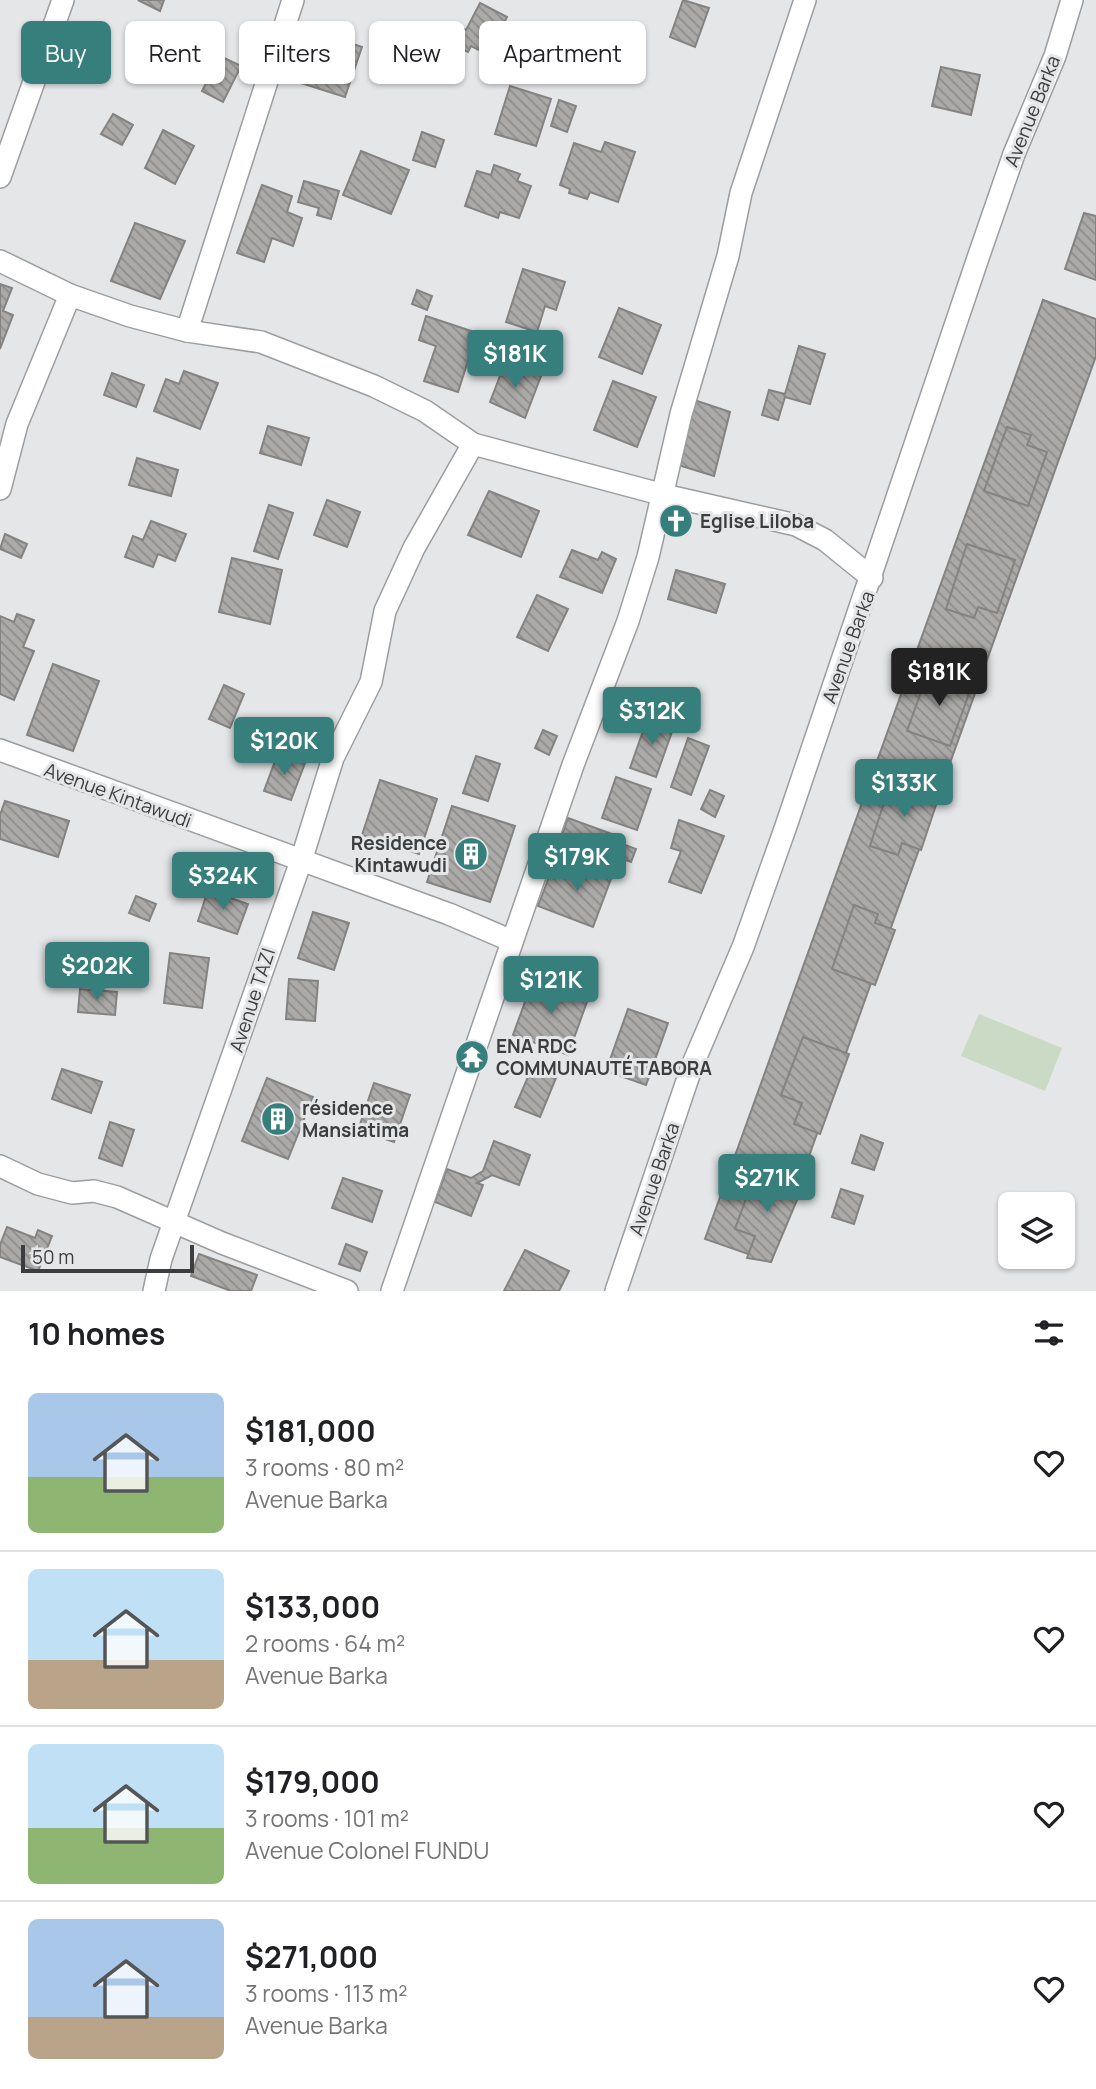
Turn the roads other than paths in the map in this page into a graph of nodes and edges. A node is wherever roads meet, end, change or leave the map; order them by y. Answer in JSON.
{"nodes":[{"id":1,"x":63,"y":0,"type":"edge"},
{"id":2,"x":293,"y":0,"type":"edge"},
{"id":3,"x":805,"y":0,"type":"edge"},
{"id":4,"x":1072,"y":0,"type":"edge"},
{"id":5,"x":0,"y":177,"type":"edge"},
{"id":6,"x":2,"y":256,"type":"edge"},
{"id":7,"x":70,"y":295,"type":"junction"},
{"id":8,"x":187,"y":331,"type":"junction"},
{"id":9,"x":473,"y":444,"type":"junction"},
{"id":10,"x":0,"y":489,"type":"edge"},
{"id":11,"x":664,"y":495,"type":"junction"},
{"id":12,"x":872,"y":578,"type":"junction"},
{"id":13,"x":0,"y":750,"type":"edge"},
{"id":14,"x":301,"y":861,"type":"junction"},
{"id":15,"x":512,"y":940,"type":"junction"},
{"id":16,"x":0,"y":1166,"type":"edge"},
{"id":17,"x":174,"y":1223,"type":"junction"},
{"id":18,"x":154,"y":1291,"type":"edge"},
{"id":19,"x":347,"y":1291,"type":"edge"},
{"id":20,"x":392,"y":1291,"type":"edge"},
{"id":21,"x":616,"y":1291,"type":"edge"}],
"edges":[{"from":1,"to":5,"type":"street"},
{"from":2,"to":8,"type":"street"},
{"from":3,"to":11,"type":"street"},
{"from":4,"to":12,"type":"street","name":"Avenue Barka"},
{"from":6,"to":7,"type":"street"},
{"from":7,"to":8,"type":"street"},
{"from":7,"to":10,"type":"street"},
{"from":8,"to":9,"type":"street"},
{"from":9,"to":11,"type":"street"},
{"from":9,"to":14,"type":"street","name":"Avenue TAZI"},
{"from":11,"to":12,"type":"street"},
{"from":11,"to":15,"type":"street"},
{"from":12,"to":21,"type":"street","name":"Avenue Barka"},
{"from":13,"to":14,"type":"street","name":"Avenue Kintawudi"},
{"from":14,"to":15,"type":"street","name":"Avenue Kintawudi"},
{"from":14,"to":17,"type":"street","name":"Avenue TAZI"},
{"from":15,"to":20,"type":"street"},
{"from":16,"to":17,"type":"street"},
{"from":17,"to":18,"type":"street","name":"Avenue TAZI"},
{"from":17,"to":19,"type":"street"}]}
